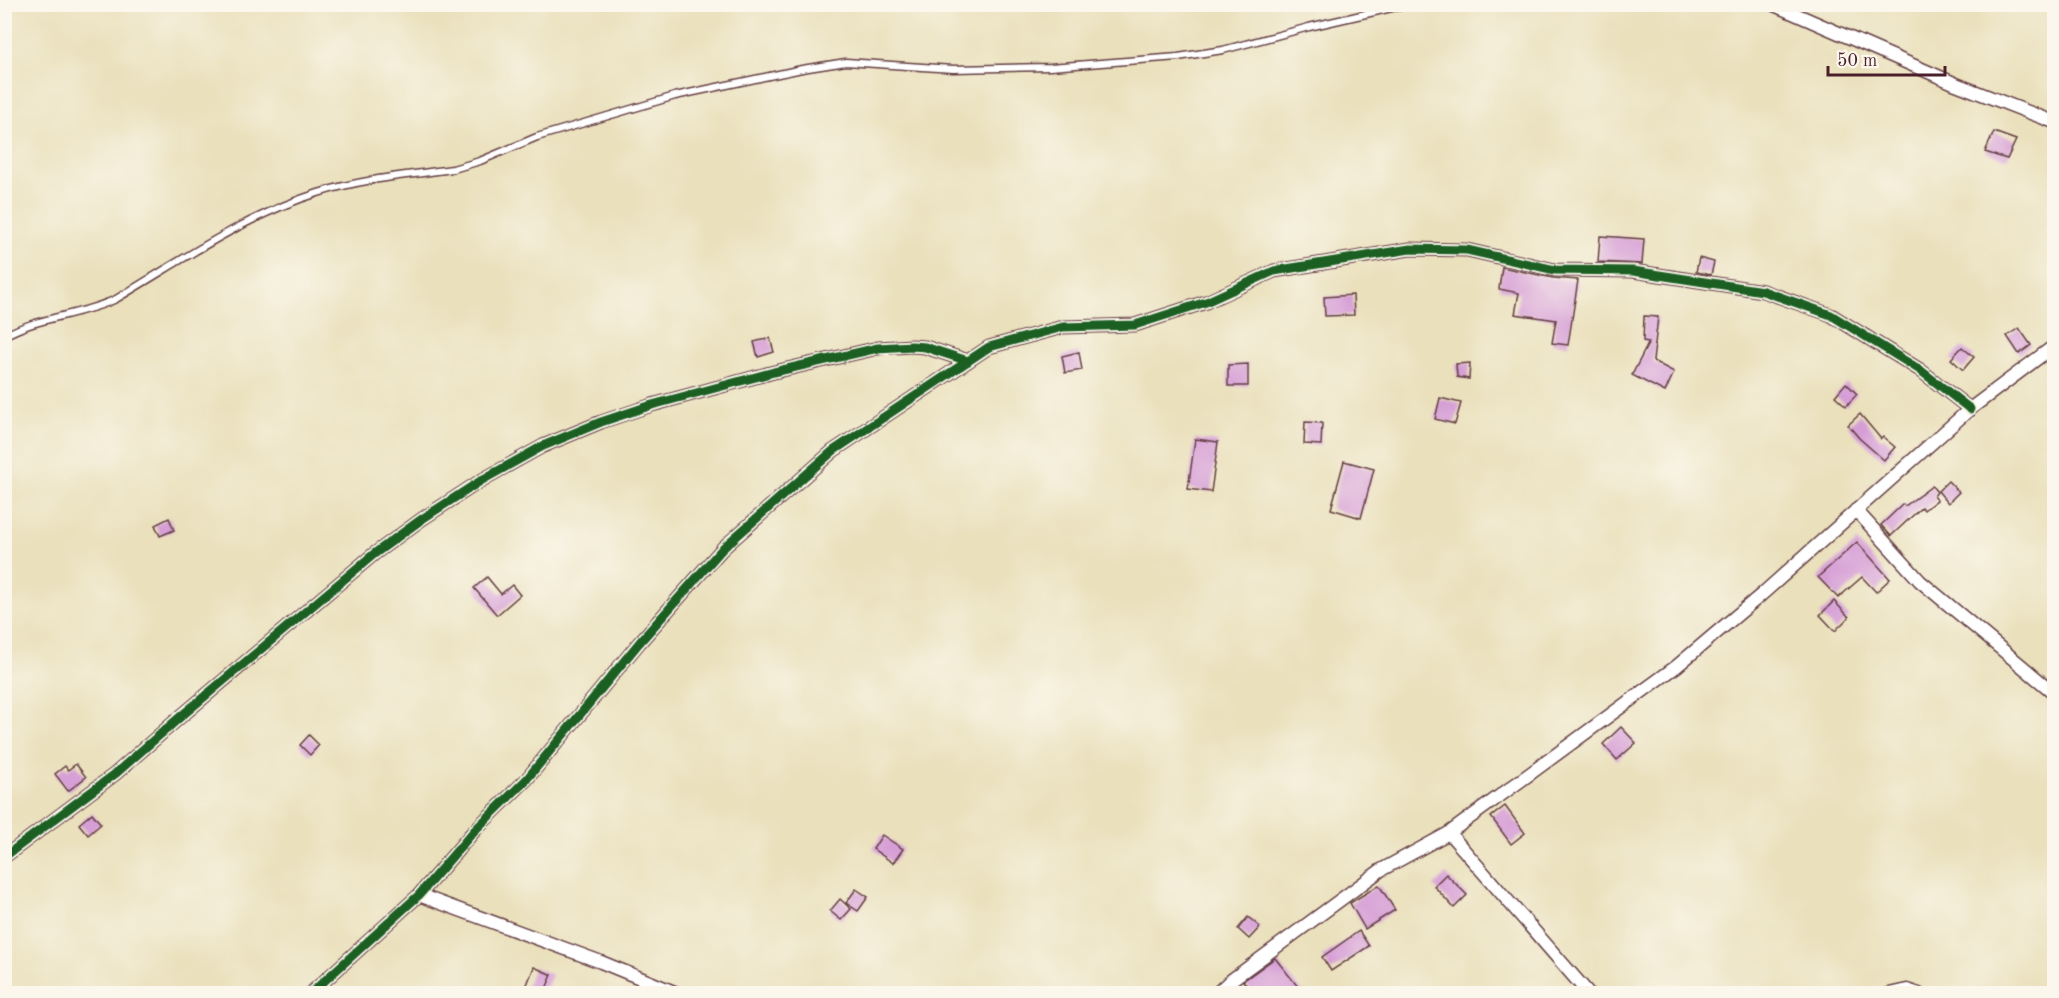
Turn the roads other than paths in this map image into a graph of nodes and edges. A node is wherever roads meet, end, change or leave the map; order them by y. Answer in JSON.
{"nodes":[{"id":1,"x":1409,"y":4,"type":"edge"},
{"id":2,"x":1772,"y":4,"type":"edge"},
{"id":3,"x":2055,"y":122,"type":"edge"},
{"id":4,"x":4,"y":336,"type":"edge"},
{"id":5,"x":2055,"y":346,"type":"edge"},
{"id":6,"x":968,"y":361,"type":"junction"},
{"id":7,"x":1970,"y":409,"type":"junction"},
{"id":8,"x":1856,"y":510,"type":"junction"},
{"id":9,"x":2055,"y":693,"type":"edge"},
{"id":10,"x":1449,"y":833,"type":"junction"},
{"id":11,"x":4,"y":857,"type":"edge"},
{"id":12,"x":419,"y":894,"type":"junction"},
{"id":13,"x":1230,"y":981,"type":"junction"},
{"id":14,"x":310,"y":993,"type":"edge"},
{"id":15,"x":679,"y":993,"type":"edge"},
{"id":16,"x":1216,"y":993,"type":"edge"},
{"id":17,"x":1228,"y":993,"type":"edge"},
{"id":18,"x":1588,"y":993,"type":"edge"},
{"id":19,"x":1889,"y":993,"type":"edge"},
{"id":20,"x":1919,"y":993,"type":"edge"}],
"edges":[{"from":1,"to":4,"type":"lane"},
{"from":2,"to":3,"type":"street"},
{"from":5,"to":7,"type":"street"},
{"from":6,"to":7,"type":"street"},
{"from":6,"to":11,"type":"street"},
{"from":6,"to":12,"type":"street"},
{"from":7,"to":8,"type":"street"},
{"from":8,"to":9,"type":"street"},
{"from":8,"to":10,"type":"street"},
{"from":10,"to":13,"type":"street"},
{"from":10,"to":18,"type":"street"},
{"from":12,"to":14,"type":"street"},
{"from":12,"to":15,"type":"street"},
{"from":13,"to":16,"type":"street"},
{"from":13,"to":17,"type":"lane"},
{"from":19,"to":20,"type":"street"}]}
